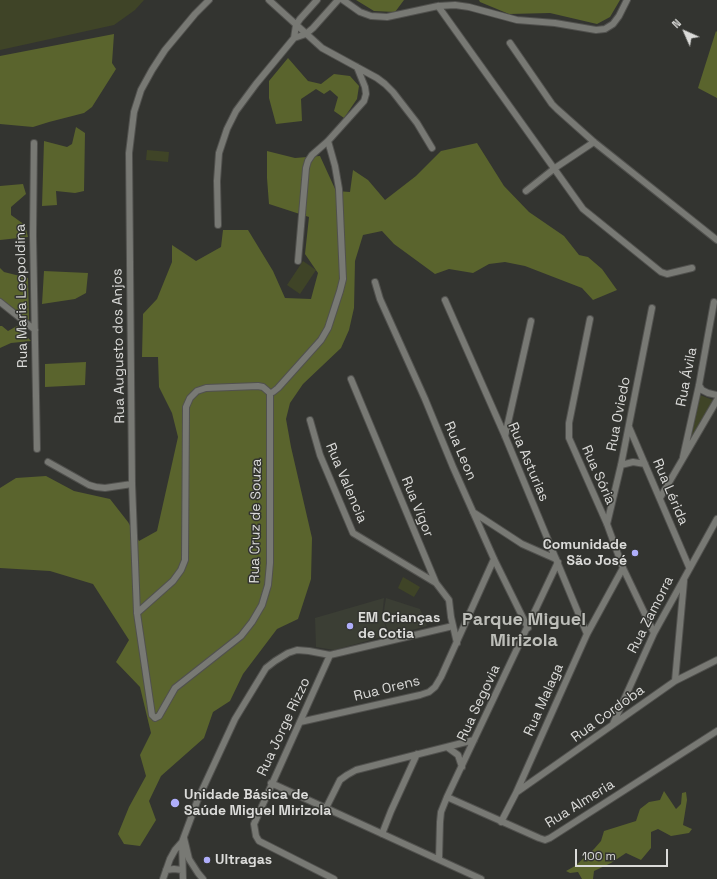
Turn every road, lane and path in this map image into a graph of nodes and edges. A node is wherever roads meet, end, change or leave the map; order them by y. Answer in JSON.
{"nodes":[{"id":1,"x":209,"y":0,"type":"edge"},
{"id":2,"x":269,"y":0,"type":"edge"},
{"id":3,"x":317,"y":0,"type":"edge"},
{"id":4,"x":338,"y":0,"type":"edge"},
{"id":5,"x":343,"y":0,"type":"edge"},
{"id":6,"x":627,"y":0,"type":"edge"},
{"id":7,"x":438,"y":6,"type":"junction"},
{"id":8,"x":296,"y":25,"type":"junction"},
{"id":9,"x":306,"y":34,"type":"junction"},
{"id":10,"x":294,"y":38,"type":"junction"},
{"id":11,"x":510,"y":43,"type":"dead end"},
{"id":12,"x":357,"y":67,"type":"junction"},
{"id":13,"x":328,"y":140,"type":"junction"},
{"id":14,"x":594,"y":142,"type":"junction"},
{"id":15,"x":34,"y":143,"type":"dead end"},
{"id":16,"x":432,"y":148,"type":"dead end"},
{"id":17,"x":555,"y":168,"type":"junction"},
{"id":18,"x":526,"y":191,"type":"dead end"},
{"id":19,"x":218,"y":225,"type":"dead end"},
{"id":20,"x":717,"y":240,"type":"edge"},
{"id":21,"x":298,"y":260,"type":"dead end"},
{"id":22,"x":692,"y":268,"type":"dead end"},
{"id":23,"x":375,"y":282,"type":"dead end"},
{"id":24,"x":445,"y":300,"type":"dead end"},
{"id":25,"x":0,"y":302,"type":"edge"},
{"id":26,"x":714,"y":302,"type":"dead end"},
{"id":27,"x":652,"y":308,"type":"dead end"},
{"id":28,"x":590,"y":319,"type":"dead end"},
{"id":29,"x":531,"y":321,"type":"dead end"},
{"id":30,"x":35,"y":330,"type":"junction"},
{"id":31,"x":351,"y":379,"type":"dead end"},
{"id":32,"x":699,"y":385,"type":"junction"},
{"id":33,"x":270,"y":393,"type":"junction"},
{"id":34,"x":717,"y":395,"type":"edge"},
{"id":35,"x":717,"y":400,"type":"edge"},
{"id":36,"x":310,"y":420,"type":"dead end"},
{"id":37,"x":629,"y":427,"type":"junction"},
{"id":38,"x":505,"y":436,"type":"junction"},
{"id":39,"x":37,"y":449,"type":"dead end"},
{"id":40,"x":684,"y":457,"type":"junction"},
{"id":41,"x":48,"y":462,"type":"dead end"},
{"id":42,"x":645,"y":464,"type":"junction"},
{"id":43,"x":621,"y":466,"type":"junction"},
{"id":44,"x":132,"y":484,"type":"junction"},
{"id":45,"x":660,"y":498,"type":"junction"},
{"id":46,"x":473,"y":512,"type":"junction"},
{"id":47,"x":717,"y":519,"type":"edge"},
{"id":48,"x":607,"y":524,"type":"junction"},
{"id":49,"x":494,"y":560,"type":"junction"},
{"id":50,"x":557,"y":560,"type":"junction"},
{"id":51,"x":689,"y":567,"type":"junction"},
{"id":52,"x":623,"y":568,"type":"junction"},
{"id":53,"x":684,"y":577,"type":"junction"},
{"id":54,"x":436,"y":583,"type":"junction"},
{"id":55,"x":137,"y":614,"type":"junction"},
{"id":56,"x":453,"y":626,"type":"junction"},
{"id":57,"x":528,"y":628,"type":"junction"},
{"id":58,"x":654,"y":633,"type":"junction"},
{"id":59,"x":587,"y":634,"type":"junction"},
{"id":60,"x":457,"y":643,"type":"junction"},
{"id":61,"x":330,"y":655,"type":"junction"},
{"id":62,"x":717,"y":660,"type":"edge"},
{"id":63,"x":675,"y":680,"type":"junction"},
{"id":64,"x":152,"y":715,"type":"joint"},
{"id":65,"x":300,"y":722,"type":"junction"},
{"id":66,"x":612,"y":725,"type":"junction"},
{"id":67,"x":717,"y":731,"type":"edge"},
{"id":68,"x":474,"y":740,"type":"junction"},
{"id":69,"x":447,"y":747,"type":"junction"},
{"id":70,"x":417,"y":754,"type":"junction"},
{"id":71,"x":462,"y":767,"type":"junction"},
{"id":72,"x":272,"y":783,"type":"junction"},
{"id":73,"x":516,"y":793,"type":"junction"},
{"id":74,"x":446,"y":798,"type":"junction"},
{"id":75,"x":326,"y":808,"type":"junction"},
{"id":76,"x":501,"y":822,"type":"junction"},
{"id":77,"x":382,"y":834,"type":"junction"},
{"id":78,"x":183,"y":839,"type":"junction"},
{"id":79,"x":438,"y":859,"type":"junction"},
{"id":80,"x":166,"y":870,"type":"junction"},
{"id":81,"x":182,"y":870,"type":"junction"},
{"id":82,"x":163,"y":879,"type":"edge"},
{"id":83,"x":183,"y":879,"type":"edge"},
{"id":84,"x":203,"y":879,"type":"edge"},
{"id":85,"x":334,"y":879,"type":"edge"},
{"id":86,"x":480,"y":879,"type":"edge"}],
"edges":[{"from":1,"to":44,"type":"street","name":"Rua Augusto dos Anjos"},
{"from":2,"to":8,"type":"street"},
{"from":3,"to":8,"type":"street"},
{"from":4,"to":9,"type":"street"},
{"from":5,"to":7,"type":"street"},
{"from":6,"to":7,"type":"street"},
{"from":7,"to":17,"type":"street"},
{"from":8,"to":9,"type":"street"},
{"from":8,"to":10,"type":"street"},
{"from":9,"to":10,"type":"street"},
{"from":9,"to":12,"type":"street"},
{"from":10,"to":19,"type":"street"},
{"from":11,"to":14,"type":"street"},
{"from":12,"to":13,"type":"street"},
{"from":12,"to":16,"type":"street"},
{"from":13,"to":21,"type":"street"},
{"from":13,"to":33,"type":"street"},
{"from":14,"to":17,"type":"street"},
{"from":14,"to":20,"type":"street"},
{"from":15,"to":30,"type":"street","name":"Rua Maria Leopoldina"},
{"from":17,"to":18,"type":"street"},
{"from":17,"to":22,"type":"street"},
{"from":23,"to":46,"type":"street","name":"Rua Leon"},
{"from":24,"to":38,"type":"street","name":"Rua Asturias"},
{"from":25,"to":30,"type":"street"},
{"from":26,"to":32,"type":"street","name":"Rua Ávila"},
{"from":27,"to":37,"type":"street","name":"Rua Oviedo"},
{"from":28,"to":48,"type":"street","name":"Rua Sória"},
{"from":29,"to":38,"type":"street"},
{"from":30,"to":39,"type":"street","name":"Rua Maria Leopoldina"},
{"from":31,"to":54,"type":"street","name":"Rua Vigor"},
{"from":32,"to":34,"type":"street"},
{"from":32,"to":40,"type":"street","name":"Rua Ávila"},
{"from":33,"to":55,"type":"street"},
{"from":33,"to":64,"type":"street","name":"Rua Cruz de Souza"},
{"from":35,"to":40,"type":"street"},
{"from":36,"to":54,"type":"street","name":"Rua Valencia"},
{"from":37,"to":42,"type":"street","name":"Rua Lérida"},
{"from":37,"to":43,"type":"street","name":"Rua Oviedo"},
{"from":38,"to":50,"type":"street","name":"Rua Asturias"},
{"from":40,"to":45,"type":"street"},
{"from":41,"to":44,"type":"street"},
{"from":42,"to":43,"type":"street"},
{"from":42,"to":45,"type":"street","name":"Rua Lérida"},
{"from":43,"to":48,"type":"street","name":"Rua Oviedo"},
{"from":44,"to":55,"type":"street","name":"Rua Augusto dos Anjos"},
{"from":45,"to":51,"type":"street","name":"Rua Lérida"},
{"from":46,"to":49,"type":"street","name":"Rua Leon"},
{"from":46,"to":50,"type":"street"},
{"from":47,"to":51,"type":"street","name":"Rua Zamorra"},
{"from":48,"to":52,"type":"street","name":"Rua Sória"},
{"from":49,"to":57,"type":"street","name":"Rua Leon"},
{"from":49,"to":60,"type":"street","name":"Rua Orens"},
{"from":50,"to":57,"type":"street","name":"Rua Segovia"},
{"from":50,"to":59,"type":"street","name":"Rua Asturias"},
{"from":51,"to":53,"type":"street","name":"Rua Zamorra"},
{"from":52,"to":58,"type":"street","name":"Rua Sória"},
{"from":52,"to":59,"type":"street","name":"Rua Malaga"},
{"from":53,"to":58,"type":"street","name":"Rua Zamorra"},
{"from":53,"to":63,"type":"street"},
{"from":54,"to":56,"type":"street","name":"Rua Vigor"},
{"from":55,"to":64,"type":"street","name":"Rua Augusto dos Anjos"},
{"from":56,"to":60,"type":"street","name":"Rua Vigor"},
{"from":56,"to":61,"type":"street"},
{"from":57,"to":68,"type":"street","name":"Rua Segovia"},
{"from":58,"to":66,"type":"street","name":"Rua Zamorra"},
{"from":59,"to":73,"type":"street","name":"Rua Malaga"},
{"from":60,"to":65,"type":"street","name":"Rua Orens"},
{"from":61,"to":65,"type":"street","name":"Rua Jorge Rizzo"},
{"from":61,"to":78,"type":"street"},
{"from":62,"to":63,"type":"street","name":"Rua Cordoba"},
{"from":63,"to":66,"type":"street","name":"Rua Cordoba"},
{"from":65,"to":72,"type":"street","name":"Rua Jorge Rizzo"},
{"from":66,"to":73,"type":"street","name":"Rua Cordoba"},
{"from":67,"to":76,"type":"street","name":"Rua Almeria"},
{"from":68,"to":69,"type":"street"},
{"from":68,"to":71,"type":"street","name":"Rua Segovia"},
{"from":69,"to":70,"type":"street"},
{"from":69,"to":71,"type":"street"},
{"from":70,"to":75,"type":"street"},
{"from":70,"to":77,"type":"street"},
{"from":71,"to":74,"type":"street","name":"Rua Segovia"},
{"from":72,"to":75,"type":"street"},
{"from":72,"to":85,"type":"street","name":"Rua Jorge Rizzo"},
{"from":73,"to":76,"type":"street","name":"Rua Malaga"},
{"from":74,"to":76,"type":"street","name":"Rua Almeria"},
{"from":74,"to":79,"type":"street","name":"Rua Segovia"},
{"from":75,"to":77,"type":"street"},
{"from":77,"to":79,"type":"street"},
{"from":78,"to":80,"type":"street"},
{"from":78,"to":81,"type":"street"},
{"from":78,"to":84,"type":"street"},
{"from":79,"to":86,"type":"street"},
{"from":80,"to":81,"type":"street"},
{"from":80,"to":82,"type":"street"},
{"from":81,"to":83,"type":"street"}]}
